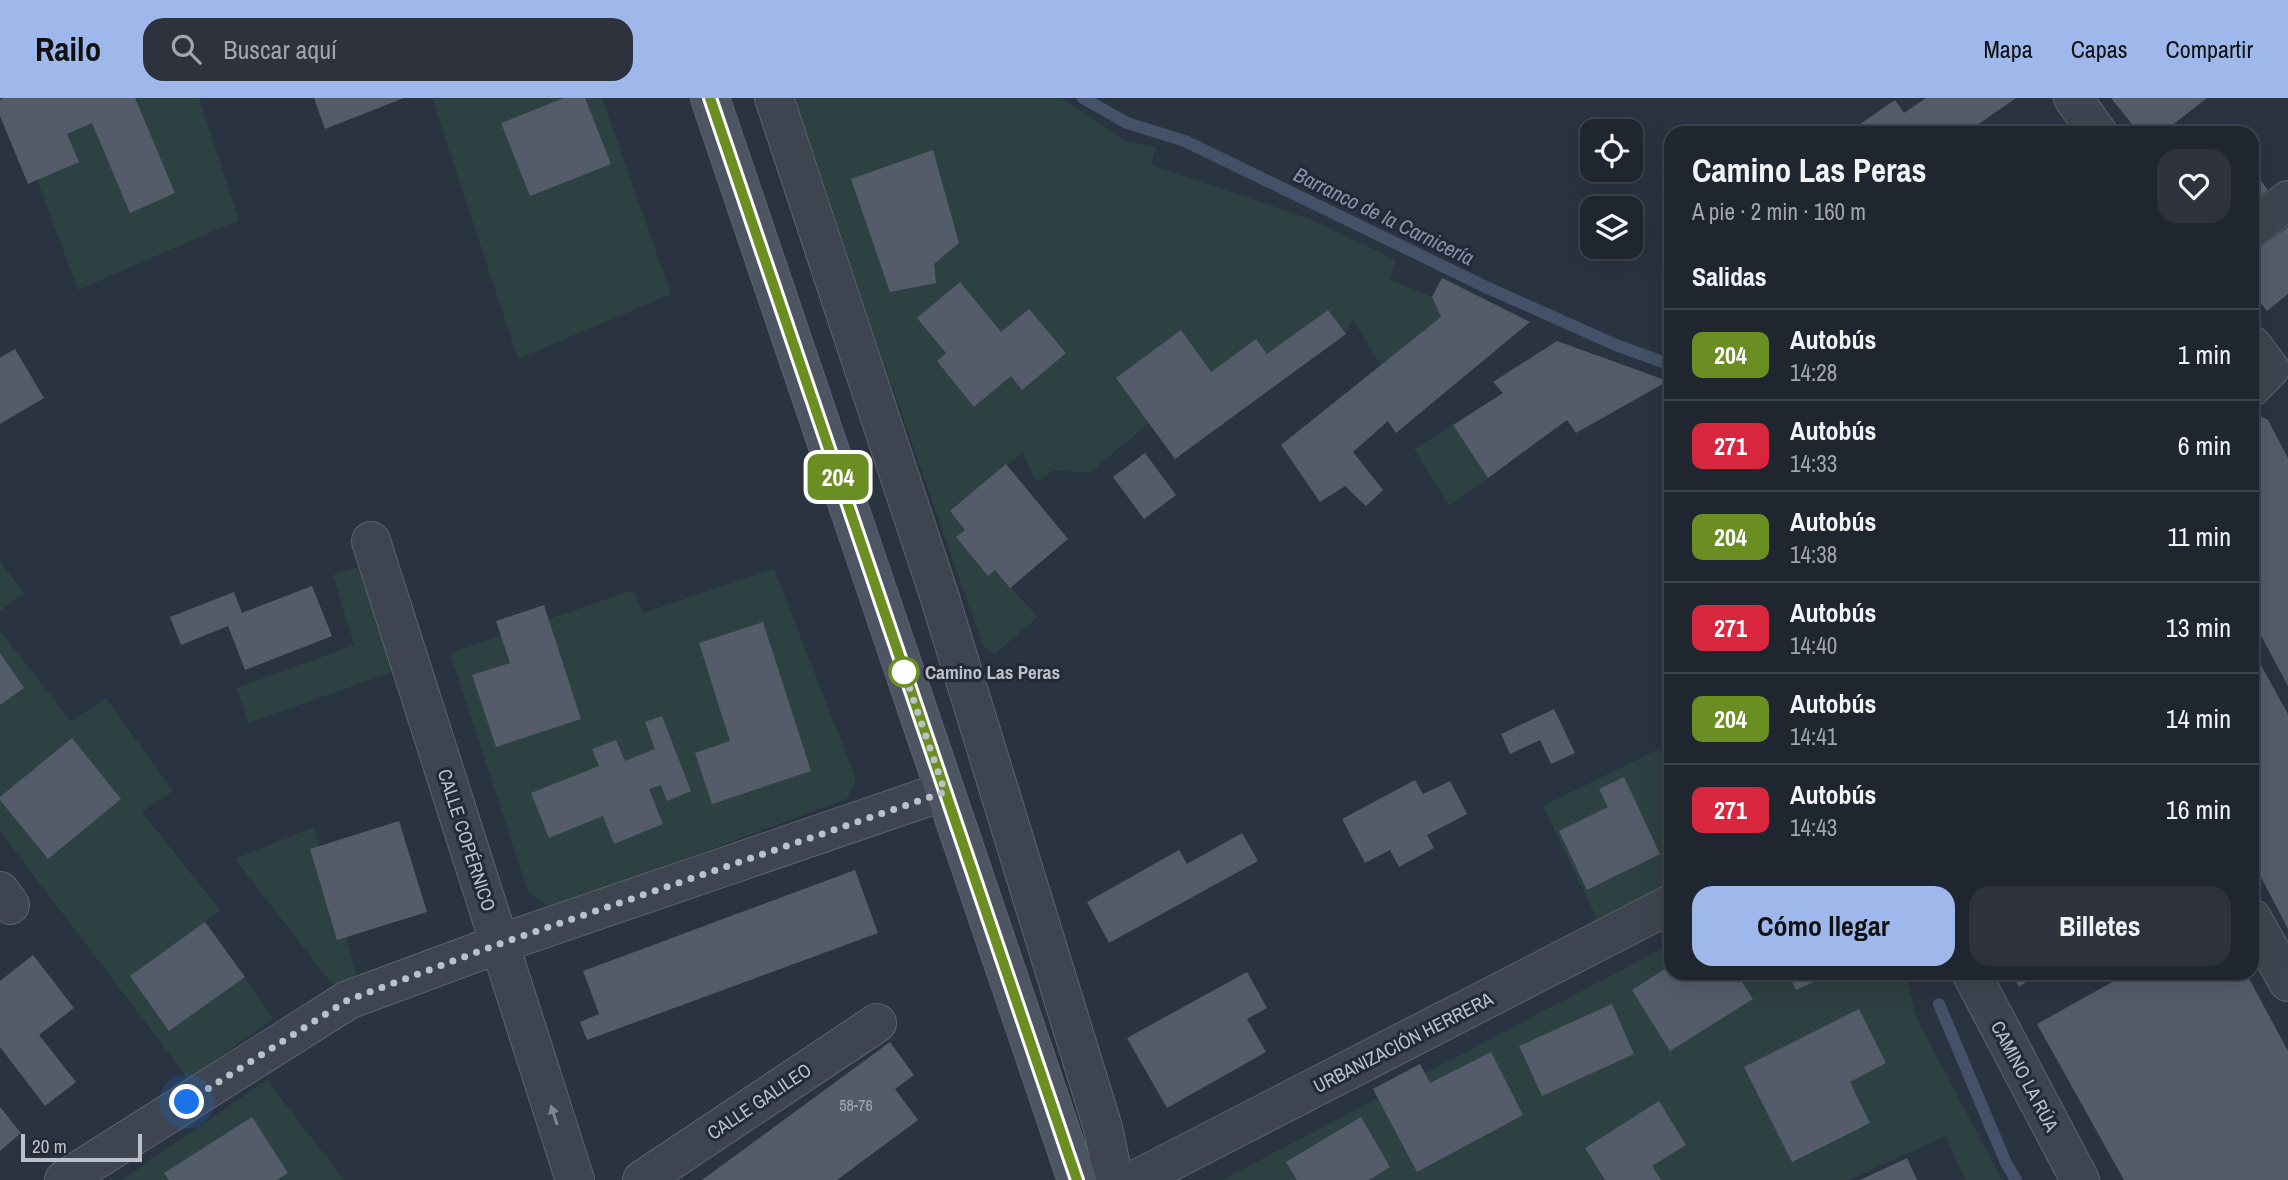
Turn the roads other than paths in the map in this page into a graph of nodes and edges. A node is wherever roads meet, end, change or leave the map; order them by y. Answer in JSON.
{"nodes":[{"id":1,"x":710,"y":98,"type":"edge"},
{"id":2,"x":774,"y":98,"type":"edge"},
{"id":3,"x":2073,"y":98,"type":"edge"},
{"id":4,"x":2093,"y":126,"type":"edge"},
{"id":5,"x":2288,"y":200,"type":"edge"},
{"id":6,"x":2259,"y":223,"type":"edge"},
{"id":7,"x":372,"y":541,"type":"dead end"},
{"id":8,"x":945,"y":792,"type":"junction"},
{"id":9,"x":1664,"y":908,"type":"edge"},
{"id":10,"x":2259,"y":930,"type":"edge"},
{"id":11,"x":499,"y":944,"type":"junction"},
{"id":12,"x":1975,"y":980,"type":"edge"},
{"id":13,"x":2288,"y":982,"type":"edge"},
{"id":14,"x":877,"y":1023,"type":"dead end"},
{"id":15,"x":64,"y":1180,"type":"edge"},
{"id":16,"x":575,"y":1180,"type":"edge"},
{"id":17,"x":642,"y":1180,"type":"edge"},
{"id":18,"x":1077,"y":1180,"type":"edge"},
{"id":19,"x":1114,"y":1180,"type":"edge"},
{"id":20,"x":1135,"y":1180,"type":"edge"},
{"id":21,"x":2080,"y":1180,"type":"edge"}],
"edges":[{"from":1,"to":8,"type":"main road"},
{"from":2,"to":19,"type":"street"},
{"from":3,"to":4,"type":"street"},
{"from":5,"to":6,"type":"street"},
{"from":7,"to":11,"type":"street","name":"CALLE COPÉRNICO"},
{"from":8,"to":11,"type":"street"},
{"from":8,"to":18,"type":"main road"},
{"from":9,"to":20,"type":"street","name":"URBANIZACIÓN HERRERA"},
{"from":10,"to":13,"type":"street"},
{"from":11,"to":15,"type":"street"},
{"from":16,"to":11,"type":"street","name":"CALLE COPÉRNICO","one_way":true},
{"from":12,"to":21,"type":"street","name":"CAMINO LA RÚA"},
{"from":14,"to":17,"type":"street","name":"CALLE GALILEO"}]}
